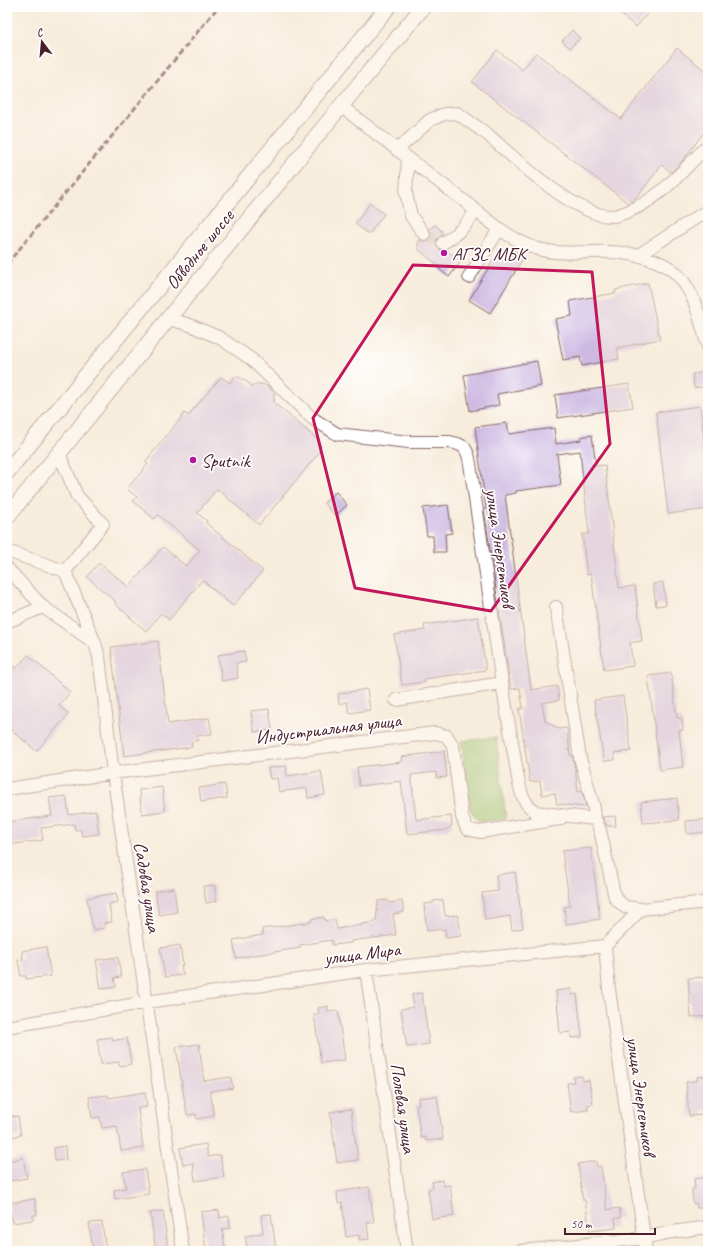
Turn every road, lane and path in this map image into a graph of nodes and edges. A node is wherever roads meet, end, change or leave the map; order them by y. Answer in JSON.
{"nodes":[{"id":1,"x":388,"y":7,"type":"edge"},
{"id":2,"x":423,"y":7,"type":"edge"},
{"id":3,"x":341,"y":106,"type":"junction"},
{"id":4,"x":704,"y":148,"type":"dead end"},
{"id":5,"x":397,"y":150,"type":"junction"},
{"id":6,"x":408,"y":159,"type":"junction"},
{"id":7,"x":708,"y":210,"type":"edge"},
{"id":8,"x":476,"y":211,"type":"junction"},
{"id":9,"x":498,"y":229,"type":"junction"},
{"id":10,"x":424,"y":234,"type":"tunnel mouth"},
{"id":11,"x":442,"y":242,"type":"dead end"},
{"id":12,"x":637,"y":256,"type":"junction"},
{"id":13,"x":469,"y":277,"type":"dead end"},
{"id":14,"x":168,"y":319,"type":"junction"},
{"id":15,"x":708,"y":347,"type":"edge"},
{"id":16,"x":59,"y":453,"type":"junction"},
{"id":17,"x":7,"y":472,"type":"edge"},
{"id":18,"x":7,"y":517,"type":"edge"},
{"id":19,"x":7,"y":551,"type":"edge"},
{"id":20,"x":7,"y":568,"type":"edge"},
{"id":21,"x":65,"y":571,"type":"junction"},
{"id":22,"x":43,"y":607,"type":"junction"},
{"id":23,"x":556,"y":607,"type":"dead end"},
{"id":24,"x":7,"y":622,"type":"edge"},
{"id":25,"x":95,"y":643,"type":"junction"},
{"id":26,"x":502,"y":683,"type":"junction"},
{"id":27,"x":396,"y":700,"type":"dead end"},
{"id":28,"x":113,"y":773,"type":"junction"},
{"id":29,"x":7,"y":789,"type":"edge"},
{"id":30,"x":577,"y":817,"type":"junction"},
{"id":31,"x":595,"y":819,"type":"junction"},
{"id":32,"x":708,"y":902,"type":"edge"},
{"id":33,"x":641,"y":909,"type":"junction"},
{"id":34,"x":605,"y":946,"type":"junction"},
{"id":35,"x":366,"y":970,"type":"junction"},
{"id":36,"x":147,"y":1002,"type":"junction"},
{"id":37,"x":7,"y":1027,"type":"edge"},
{"id":38,"x":708,"y":1227,"type":"edge"},
{"id":39,"x":644,"y":1238,"type":"junction"},
{"id":40,"x":182,"y":1251,"type":"edge"},
{"id":41,"x":407,"y":1251,"type":"edge"},
{"id":42,"x":521,"y":1251,"type":"edge"},
{"id":43,"x":646,"y":1251,"type":"edge"}],
"edges":[{"from":1,"to":17,"type":"main road","name":"Обводное шоссе"},
{"from":2,"to":3,"type":"main road","name":"Обводное шоссе"},
{"from":3,"to":5,"type":"street"},
{"from":3,"to":14,"type":"main road","name":"Обводное шоссе"},
{"from":4,"to":5,"type":"street"},
{"from":5,"to":6,"type":"street"},
{"from":6,"to":8,"type":"street"},
{"from":6,"to":10,"type":"street"},
{"from":7,"to":12,"type":"street"},
{"from":8,"to":9,"type":"street"},
{"from":8,"to":11,"type":"street"},
{"from":9,"to":12,"type":"street"},
{"from":9,"to":13,"type":"street"},
{"from":12,"to":15,"type":"street"},
{"from":14,"to":16,"type":"main road","name":"Обводное шоссе"},
{"from":14,"to":26,"type":"street","name":"улица Энергетиков"},
{"from":16,"to":18,"type":"main road","name":"Обводное шоссе"},
{"from":16,"to":21,"type":"street"},
{"from":19,"to":21,"type":"street"},
{"from":20,"to":22,"type":"street"},
{"from":21,"to":25,"type":"street","name":"Садовая улица"},
{"from":22,"to":24,"type":"street"},
{"from":22,"to":25,"type":"street"},
{"from":23,"to":31,"type":"street"},
{"from":25,"to":28,"type":"street","name":"Садовая улица"},
{"from":26,"to":27,"type":"street"},
{"from":26,"to":30,"type":"street","name":"улица Энергетиков"},
{"from":28,"to":29,"type":"street","name":"Индустриальная улица"},
{"from":28,"to":30,"type":"street","name":"Индустриальная улица"},
{"from":28,"to":36,"type":"street","name":"Садовая улица"},
{"from":30,"to":31,"type":"street","name":"улица Энергетиков"},
{"from":31,"to":33,"type":"street"},
{"from":32,"to":33,"type":"street"},
{"from":33,"to":34,"type":"street"},
{"from":34,"to":35,"type":"street","name":"улица Мира"},
{"from":34,"to":39,"type":"street","name":"улица Энергетиков"},
{"from":35,"to":36,"type":"street","name":"улица Мира"},
{"from":35,"to":41,"type":"street","name":"Полевая улица"},
{"from":36,"to":37,"type":"street","name":"улица Мира"},
{"from":36,"to":40,"type":"street","name":"Садовая улица"},
{"from":38,"to":39,"type":"street"},
{"from":39,"to":42,"type":"street"},
{"from":39,"to":43,"type":"street","name":"улица Энергетиков"}]}
